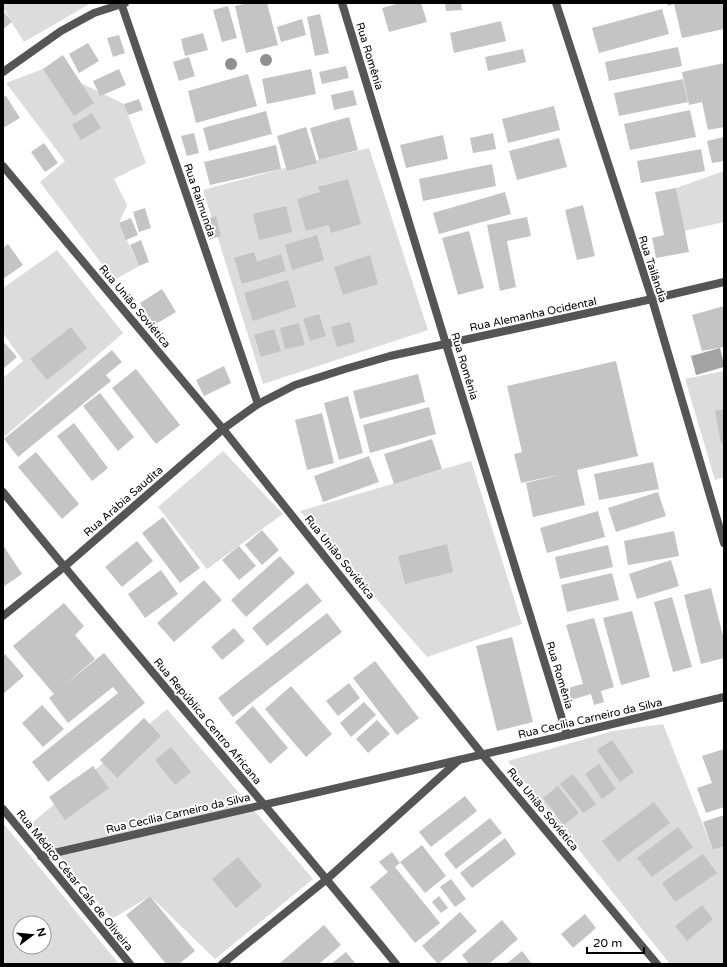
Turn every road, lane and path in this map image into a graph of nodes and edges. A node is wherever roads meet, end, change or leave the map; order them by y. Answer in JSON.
{"nodes":[{"id":1,"x":123,"y":3,"type":"edge"},
{"id":2,"x":342,"y":3,"type":"edge"},
{"id":3,"x":556,"y":3,"type":"edge"},
{"id":4,"x":3,"y":72,"type":"edge"},
{"id":5,"x":3,"y":166,"type":"edge"},
{"id":6,"x":724,"y":282,"type":"edge"},
{"id":7,"x":652,"y":299,"type":"junction"},
{"id":8,"x":446,"y":344,"type":"junction"},
{"id":9,"x":258,"y":404,"type":"junction"},
{"id":10,"x":223,"y":429,"type":"junction"},
{"id":11,"x":3,"y":492,"type":"edge"},
{"id":12,"x":724,"y":543,"type":"edge"},
{"id":13,"x":64,"y":567,"type":"junction"},
{"id":14,"x":3,"y":616,"type":"edge"},
{"id":15,"x":724,"y":697,"type":"edge"},
{"id":16,"x":567,"y":735,"type":"junction"},
{"id":17,"x":482,"y":754,"type":"junction"},
{"id":18,"x":460,"y":759,"type":"junction"},
{"id":19,"x":264,"y":804,"type":"junction"},
{"id":20,"x":3,"y":809,"type":"edge"},
{"id":21,"x":42,"y":856,"type":"junction"},
{"id":22,"x":327,"y":879,"type":"junction"},
{"id":23,"x":130,"y":964,"type":"edge"},
{"id":24,"x":222,"y":964,"type":"edge"},
{"id":25,"x":396,"y":964,"type":"edge"},
{"id":26,"x":657,"y":964,"type":"edge"}],
"edges":[{"from":1,"to":4,"type":"street"},
{"from":1,"to":9,"type":"street","name":"Rua Raimunda"},
{"from":2,"to":8,"type":"street","name":"Rua Romênia"},
{"from":3,"to":7,"type":"street","name":"Rua Tailândia"},
{"from":5,"to":10,"type":"street","name":"Rua União Soviética"},
{"from":6,"to":7,"type":"street","name":"Rua Alemanha Ocidental"},
{"from":7,"to":8,"type":"street","name":"Rua Alemanha Ocidental"},
{"from":7,"to":12,"type":"street","name":"Rua Tailândia"},
{"from":8,"to":9,"type":"street","name":"Rua Alemanha Ocidental"},
{"from":8,"to":16,"type":"street","name":"Rua Romênia"},
{"from":9,"to":10,"type":"street","name":"Rua Arábia Saudita"},
{"from":10,"to":13,"type":"street","name":"Rua Arábia Saudita"},
{"from":10,"to":17,"type":"street","name":"Rua União Soviética"},
{"from":11,"to":13,"type":"street","name":"Rua República Centro Africana"},
{"from":13,"to":14,"type":"street","name":"Rua Arábia Saudita"},
{"from":13,"to":19,"type":"street","name":"Rua República Centro Africana"},
{"from":15,"to":16,"type":"street","name":"Rua Cecília Carneiro da Silva"},
{"from":16,"to":17,"type":"street","name":"Rua Cecília Carneiro da Silva"},
{"from":17,"to":18,"type":"street","name":"Rua Cecília Carneiro da Silva"},
{"from":17,"to":26,"type":"street","name":"Rua União Soviética"},
{"from":18,"to":19,"type":"street","name":"Rua Cecília Carneiro da Silva"},
{"from":18,"to":22,"type":"street","name":"Rua Cecília Carneiro da Silva"},
{"from":19,"to":21,"type":"street","name":"Rua Cecília Carneiro da Silva"},
{"from":19,"to":22,"type":"street","name":"Rua República Centro Africana"},
{"from":20,"to":21,"type":"street","name":"Rua Médico César Cals de Oliveira"},
{"from":21,"to":23,"type":"street","name":"Rua Médico César Cals de Oliveira"},
{"from":22,"to":24,"type":"street","name":"Rua Cecília Carneiro da Silva"},
{"from":22,"to":25,"type":"street","name":"Rua República Centro Africana"}]}
